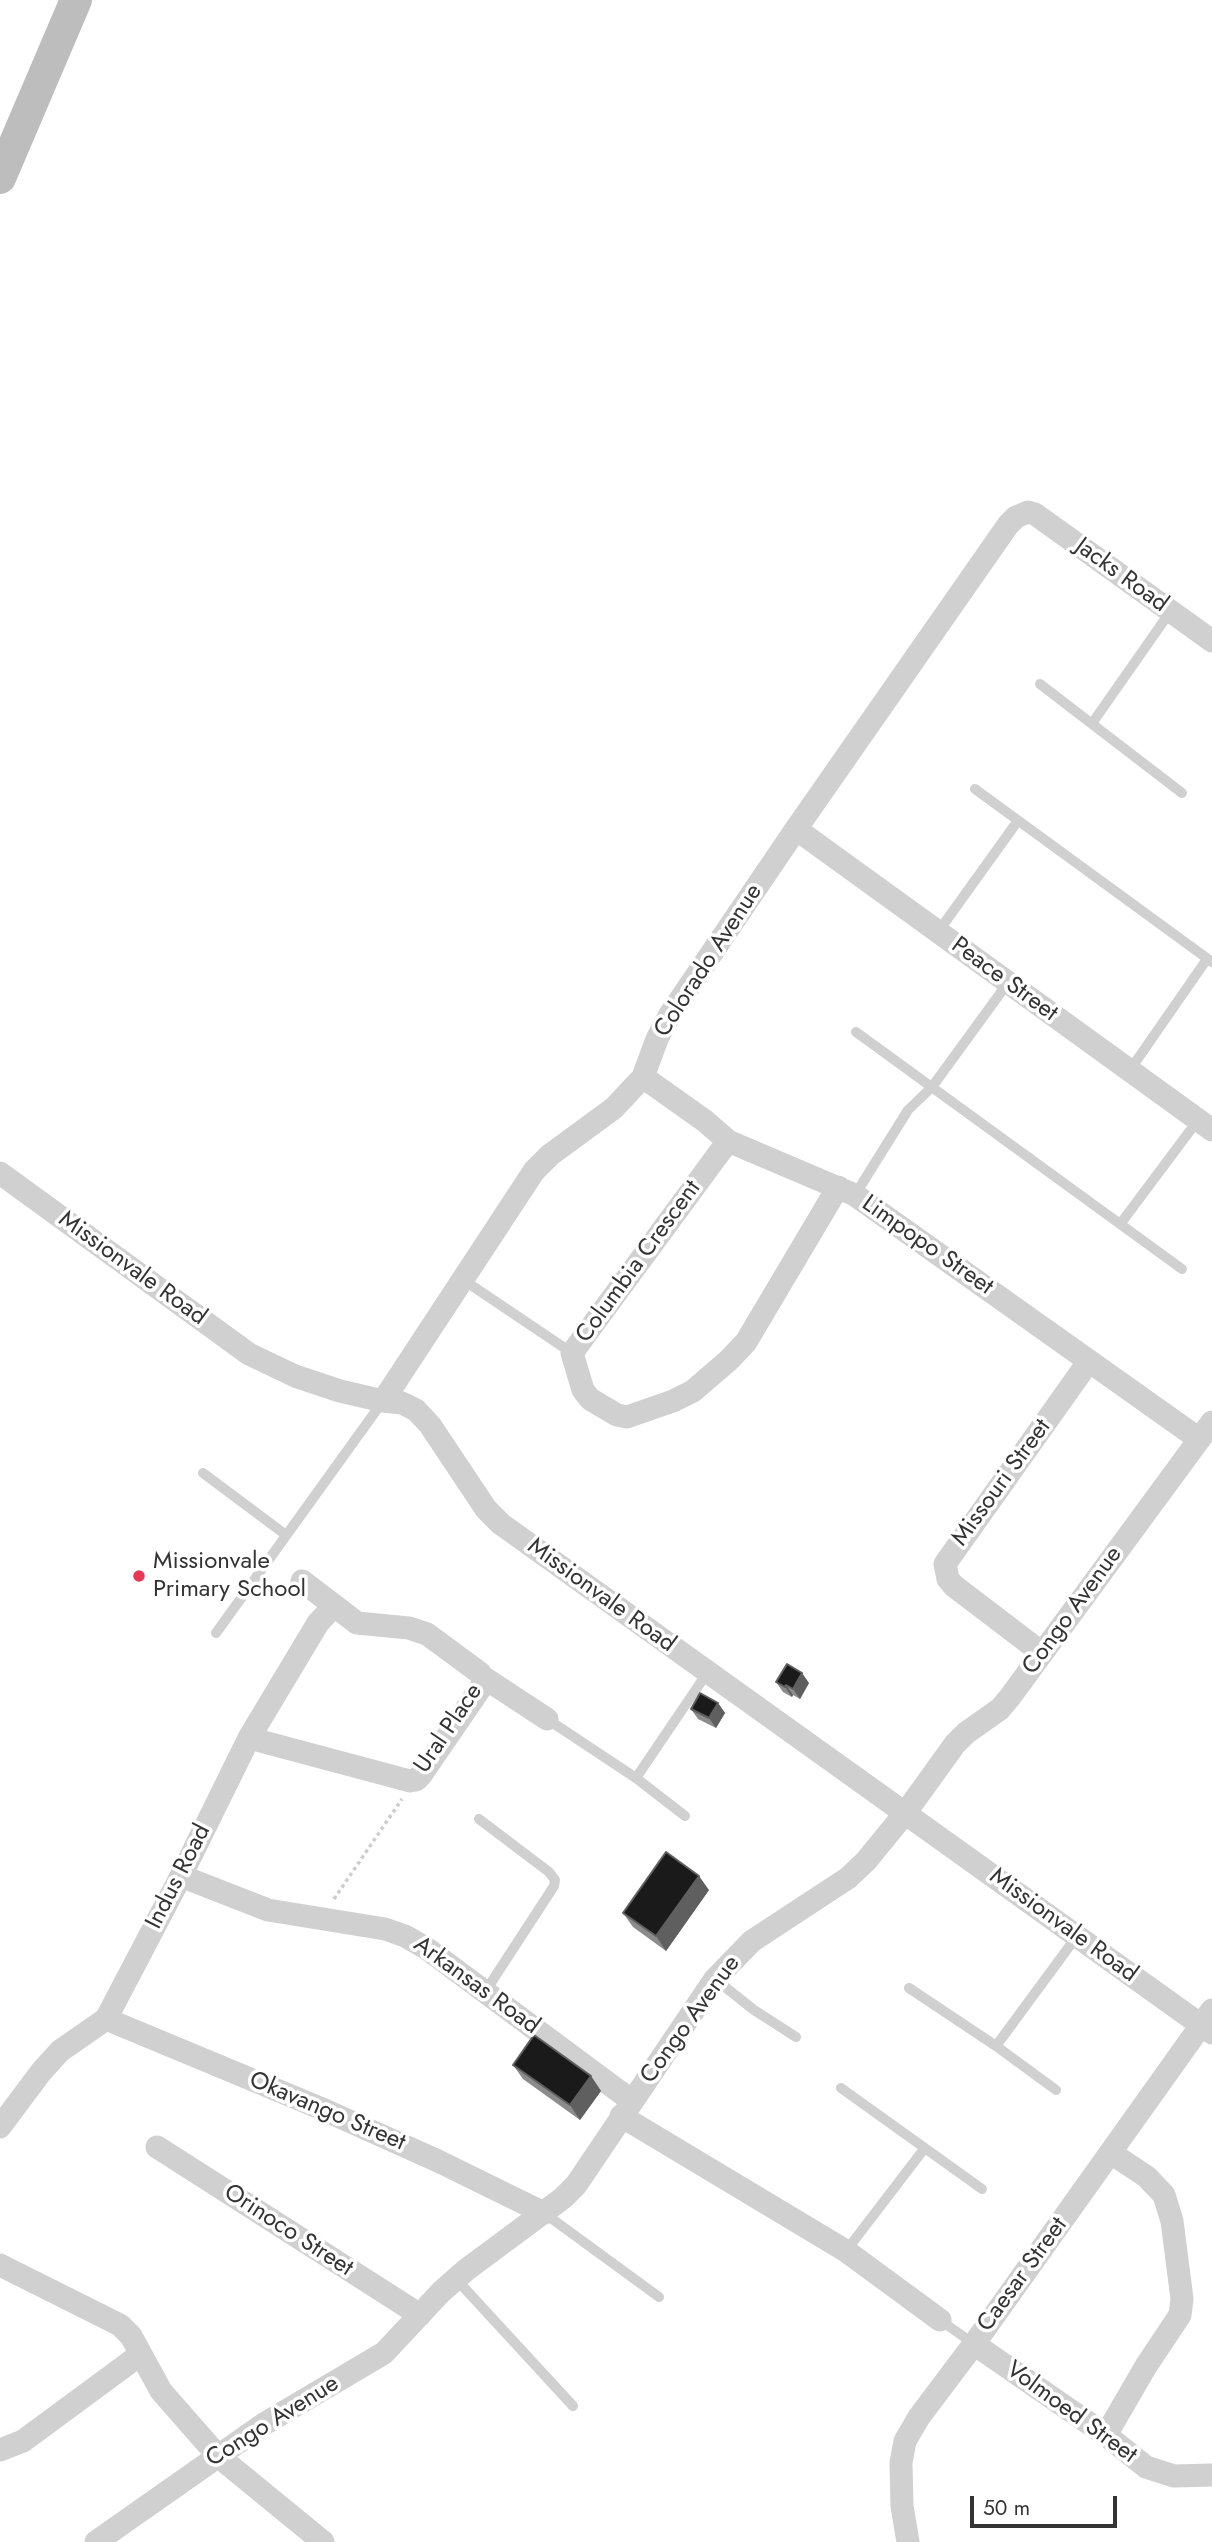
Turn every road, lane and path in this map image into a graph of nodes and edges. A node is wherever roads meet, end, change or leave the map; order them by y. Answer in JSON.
{"nodes":[{"id":1,"x":76,"y":0,"type":"edge"},
{"id":2,"x":0,"y":177,"type":"edge"},
{"id":3,"x":1028,"y":512,"type":"joint"},
{"id":4,"x":1170,"y":612,"type":"junction"},
{"id":5,"x":1212,"y":642,"type":"edge"},
{"id":6,"x":1040,"y":684,"type":"dead end"},
{"id":7,"x":1093,"y":723,"type":"junction"},
{"id":8,"x":975,"y":789,"type":"dead end"},
{"id":9,"x":1182,"y":793,"type":"dead end"},
{"id":10,"x":1017,"y":822,"type":"junction"},
{"id":11,"x":796,"y":829,"type":"junction"},
{"id":12,"x":938,"y":932,"type":"junction"},
{"id":13,"x":1209,"y":960,"type":"edge"},
{"id":14,"x":1007,"y":984,"type":"junction"},
{"id":15,"x":856,"y":1032,"type":"dead end"},
{"id":16,"x":1130,"y":1070,"type":"junction"},
{"id":17,"x":643,"y":1077,"type":"junction"},
{"id":18,"x":932,"y":1087,"type":"junction"},
{"id":19,"x":1205,"y":1125,"type":"edge"},
{"id":20,"x":728,"y":1141,"type":"junction"},
{"id":21,"x":0,"y":1173,"type":"edge"},
{"id":22,"x":846,"y":1191,"type":"junction"},
{"id":23,"x":1121,"y":1223,"type":"junction"},
{"id":24,"x":1182,"y":1269,"type":"dead end"},
{"id":25,"x":461,"y":1279,"type":"junction"},
{"id":26,"x":572,"y":1353,"type":"junction"},
{"id":27,"x":1090,"y":1361,"type":"junction"},
{"id":28,"x":383,"y":1401,"type":"junction"},
{"id":29,"x":1206,"y":1430,"type":"edge"},
{"id":30,"x":203,"y":1473,"type":"dead end"},
{"id":31,"x":286,"y":1535,"type":"junction"},
{"id":32,"x":302,"y":1581,"type":"dead end"},
{"id":33,"x":334,"y":1606,"type":"junction"},
{"id":34,"x":216,"y":1633,"type":"dead end"},
{"id":35,"x":1042,"y":1653,"type":"junction"},
{"id":36,"x":707,"y":1673,"type":"junction"},
{"id":37,"x":483,"y":1677,"type":"junction"},
{"id":38,"x":547,"y":1719,"type":"joint"},
{"id":39,"x":249,"y":1738,"type":"junction"},
{"id":40,"x":636,"y":1778,"type":"junction"},
{"id":41,"x":416,"y":1780,"type":"junction"},
{"id":42,"x":906,"y":1812,"type":"junction"},
{"id":43,"x":685,"y":1816,"type":"dead end"},
{"id":44,"x":479,"y":1819,"type":"dead end"},
{"id":45,"x":181,"y":1876,"type":"junction"},
{"id":46,"x":320,"y":1920,"type":"junction"},
{"id":47,"x":1077,"y":1936,"type":"junction"},
{"id":48,"x":715,"y":1979,"type":"junction"},
{"id":49,"x":909,"y":1988,"type":"dead end"},
{"id":50,"x":485,"y":1992,"type":"junction"},
{"id":51,"x":106,"y":2019,"type":"junction"},
{"id":52,"x":1208,"y":2023,"type":"edge"},
{"id":53,"x":796,"y":2037,"type":"dead end"},
{"id":54,"x":996,"y":2046,"type":"junction"},
{"id":55,"x":841,"y":2088,"type":"dead end"},
{"id":56,"x":1056,"y":2090,"type":"dead end"},
{"id":57,"x":627,"y":2108,"type":"junction"},
{"id":58,"x":0,"y":2127,"type":"edge"},
{"id":59,"x":157,"y":2147,"type":"dead end"},
{"id":60,"x":924,"y":2149,"type":"junction"},
{"id":61,"x":1111,"y":2152,"type":"junction"},
{"id":62,"x":982,"y":2189,"type":"dead end"},
{"id":63,"x":544,"y":2213,"type":"junction"},
{"id":64,"x":846,"y":2251,"type":"junction"},
{"id":65,"x":0,"y":2265,"type":"edge"},
{"id":66,"x":456,"y":2279,"type":"junction"},
{"id":67,"x":659,"y":2297,"type":"dead end"},
{"id":68,"x":420,"y":2315,"type":"junction"},
{"id":69,"x":940,"y":2320,"type":"joint"},
{"id":70,"x":974,"y":2343,"type":"junction"},
{"id":71,"x":141,"y":2354,"type":"junction"},
{"id":72,"x":573,"y":2406,"type":"dead end"},
{"id":73,"x":1106,"y":2435,"type":"junction"},
{"id":74,"x":0,"y":2450,"type":"edge"},
{"id":75,"x":218,"y":2456,"type":"junction"},
{"id":76,"x":1212,"y":2476,"type":"edge"},
{"id":77,"x":96,"y":2542,"type":"edge"},
{"id":78,"x":323,"y":2542,"type":"edge"},
{"id":79,"x":908,"y":2542,"type":"edge"}],
"edges":[{"from":1,"to":2,"type":"main road"},
{"from":3,"to":4,"type":"street","name":"Jacks Road"},
{"from":3,"to":11,"type":"street","name":"Colorado Avenue"},
{"from":4,"to":5,"type":"street","name":"Jacks Road"},
{"from":4,"to":7,"type":"lane"},
{"from":6,"to":7,"type":"lane"},
{"from":7,"to":9,"type":"lane"},
{"from":8,"to":10,"type":"lane"},
{"from":10,"to":12,"type":"lane"},
{"from":10,"to":13,"type":"lane"},
{"from":11,"to":12,"type":"street","name":"Peace Street"},
{"from":11,"to":17,"type":"street","name":"Colorado Avenue"},
{"from":12,"to":14,"type":"street","name":"Peace Street"},
{"from":13,"to":16,"type":"lane"},
{"from":14,"to":16,"type":"street","name":"Peace Street"},
{"from":14,"to":18,"type":"lane"},
{"from":15,"to":18,"type":"lane"},
{"from":16,"to":19,"type":"street","name":"Peace Street"},
{"from":17,"to":20,"type":"street","name":"Limpopo Street"},
{"from":17,"to":25,"type":"street","name":"Colorado Avenue"},
{"from":18,"to":22,"type":"lane"},
{"from":18,"to":23,"type":"lane"},
{"from":19,"to":23,"type":"lane"},
{"from":20,"to":22,"type":"street","name":"Limpopo Street"},
{"from":20,"to":26,"type":"street","name":"Columbia Crescent"},
{"from":21,"to":28,"type":"street","name":"Missionvale Road"},
{"from":22,"to":26,"type":"street","name":"Columbia Crescent"},
{"from":22,"to":27,"type":"street","name":"Limpopo Street"},
{"from":23,"to":24,"type":"lane"},
{"from":25,"to":26,"type":"lane"},
{"from":25,"to":28,"type":"street","name":"Colorado Avenue"},
{"from":27,"to":29,"type":"street","name":"Limpopo Street"},
{"from":27,"to":35,"type":"street","name":"Missouri Street"},
{"from":28,"to":31,"type":"lane"},
{"from":28,"to":36,"type":"street","name":"Missionvale Road"},
{"from":29,"to":35,"type":"street","name":"Congo Avenue"},
{"from":30,"to":31,"type":"lane"},
{"from":31,"to":34,"type":"lane"},
{"from":32,"to":33,"type":"street","name":"Ural Place"},
{"from":33,"to":37,"type":"street","name":"Ural Place"},
{"from":33,"to":39,"type":"street","name":"Indus Road"},
{"from":35,"to":42,"type":"street","name":"Congo Avenue"},
{"from":36,"to":40,"type":"lane"},
{"from":36,"to":42,"type":"street","name":"Missionvale Road"},
{"from":37,"to":38,"type":"street"},
{"from":37,"to":41,"type":"street","name":"Ural Place"},
{"from":38,"to":40,"type":"lane"},
{"from":39,"to":41,"type":"street","name":"Ural Place"},
{"from":39,"to":45,"type":"street","name":"Indus Road"},
{"from":40,"to":43,"type":"lane"},
{"from":41,"to":46,"type":"path"},
{"from":42,"to":47,"type":"street","name":"Missionvale Road"},
{"from":42,"to":48,"type":"street","name":"Congo Avenue"},
{"from":44,"to":50,"type":"lane"},
{"from":45,"to":46,"type":"street","name":"Arkansas Road"},
{"from":45,"to":51,"type":"street","name":"Indus Road"},
{"from":46,"to":50,"type":"street","name":"Arkansas Road"},
{"from":47,"to":52,"type":"street","name":"Missionvale Road"},
{"from":47,"to":54,"type":"lane"},
{"from":48,"to":53,"type":"lane"},
{"from":48,"to":57,"type":"street","name":"Congo Avenue"},
{"from":49,"to":54,"type":"lane"},
{"from":50,"to":57,"type":"street","name":"Arkansas Road"},
{"from":51,"to":58,"type":"street","name":"Indus Road"},
{"from":51,"to":63,"type":"street","name":"Okavango Street"},
{"from":52,"to":61,"type":"street","name":"Caesar Street"},
{"from":54,"to":56,"type":"lane"},
{"from":55,"to":60,"type":"lane"},
{"from":57,"to":63,"type":"street","name":"Congo Avenue"},
{"from":57,"to":64,"type":"street","name":"Arkansas Road"},
{"from":59,"to":68,"type":"street","name":"Orinoco Street"},
{"from":60,"to":62,"type":"lane"},
{"from":60,"to":64,"type":"lane"},
{"from":61,"to":70,"type":"street","name":"Caesar Street"},
{"from":61,"to":73,"type":"street"},
{"from":63,"to":66,"type":"street","name":"Congo Avenue"},
{"from":63,"to":67,"type":"lane"},
{"from":64,"to":69,"type":"street","name":"Arkansas Road"},
{"from":65,"to":71,"type":"street"},
{"from":66,"to":68,"type":"street","name":"Congo Avenue"},
{"from":66,"to":72,"type":"lane"},
{"from":68,"to":75,"type":"street","name":"Congo Avenue"},
{"from":69,"to":70,"type":"lane"},
{"from":70,"to":73,"type":"street","name":"Volmoed Street"},
{"from":70,"to":79,"type":"street","name":"Caesar Street"},
{"from":71,"to":74,"type":"street"},
{"from":71,"to":75,"type":"street"},
{"from":73,"to":76,"type":"street","name":"Volmoed Street"},
{"from":75,"to":77,"type":"street","name":"Congo Avenue"},
{"from":75,"to":78,"type":"street"}]}
